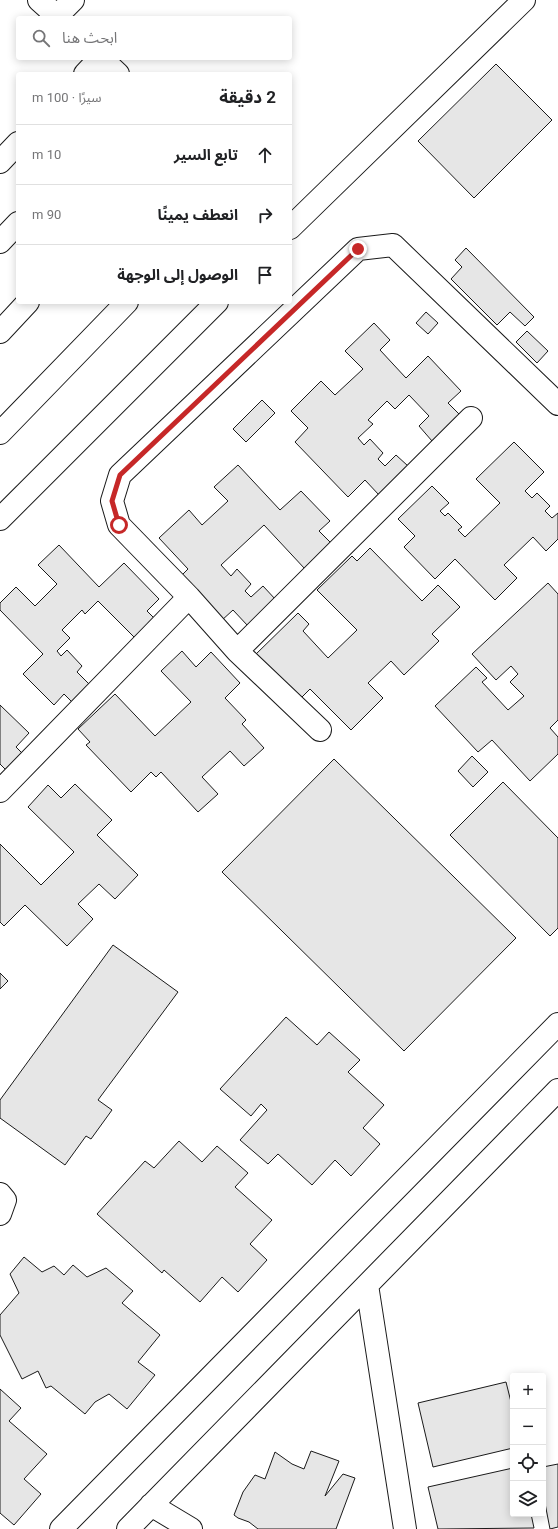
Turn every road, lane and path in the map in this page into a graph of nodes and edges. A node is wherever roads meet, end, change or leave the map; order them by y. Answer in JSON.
{"nodes":[{"id":1,"x":39,"y":0,"type":"edge"},
{"id":2,"x":73,"y":0,"type":"edge"},
{"id":3,"x":524,"y":0,"type":"edge"},
{"id":4,"x":57,"y":16,"type":"edge"},
{"id":5,"x":59,"y":16,"type":"edge"},
{"id":6,"x":99,"y":60,"type":"edge"},
{"id":7,"x":103,"y":60,"type":"edge"},
{"id":8,"x":87,"y":72,"type":"edge"},
{"id":9,"x":116,"y":72,"type":"edge"},
{"id":10,"x":16,"y":145,"type":"edge"},
{"id":11,"x":0,"y":162,"type":"edge"},
{"id":12,"x":16,"y":225,"type":"edge"},
{"id":13,"x":292,"y":226,"type":"edge"},
{"id":14,"x":0,"y":242,"type":"edge"},
{"id":15,"x":26,"y":304,"type":"edge"},
{"id":16,"x":124,"y":304,"type":"edge"},
{"id":17,"x":214,"y":304,"type":"edge"},
{"id":18,"x":0,"y":332,"type":"edge"},
{"id":19,"x":558,"y":404,"type":"edge"},
{"id":20,"x":471,"y":418,"type":"dead end"},
{"id":21,"x":0,"y":433,"type":"edge"},
{"id":22,"x":0,"y":519,"type":"edge"},
{"id":23,"x":189,"y":597,"type":"junction"},
{"id":24,"x":237,"y":651,"type":"junction"},
{"id":25,"x":320,"y":730,"type":"dead end"},
{"id":26,"x":0,"y":791,"type":"edge"},
{"id":27,"x":558,"y":1024,"type":"edge"},
{"id":28,"x":558,"y":1090,"type":"edge"},
{"id":29,"x":0,"y":1194,"type":"edge"},
{"id":30,"x":0,"y":1214,"type":"edge"},
{"id":31,"x":367,"y":1285,"type":"junction"},
{"id":32,"x":152,"y":1505,"type":"junction"},
{"id":33,"x":61,"y":1529,"type":"edge"},
{"id":34,"x":128,"y":1529,"type":"edge"},
{"id":35,"x":191,"y":1529,"type":"edge"},
{"id":36,"x":405,"y":1529,"type":"edge"}],
"edges":[{"from":1,"to":4,"type":"street"},
{"from":2,"to":5,"type":"street"},
{"from":3,"to":13,"type":"street"},
{"from":6,"to":8,"type":"street"},
{"from":7,"to":9,"type":"street"},
{"from":10,"to":11,"type":"street"},
{"from":12,"to":14,"type":"street"},
{"from":15,"to":18,"type":"street"},
{"from":16,"to":21,"type":"street"},
{"from":17,"to":22,"type":"street"},
{"from":19,"to":23,"type":"street"},
{"from":20,"to":24,"type":"street"},
{"from":23,"to":24,"type":"street"},
{"from":23,"to":26,"type":"street"},
{"from":24,"to":25,"type":"street"},
{"from":27,"to":33,"type":"street"},
{"from":28,"to":31,"type":"street"},
{"from":29,"to":30,"type":"street"},
{"from":31,"to":32,"type":"street"},
{"from":31,"to":36,"type":"street"},
{"from":32,"to":34,"type":"street"},
{"from":32,"to":35,"type":"street"}]}
